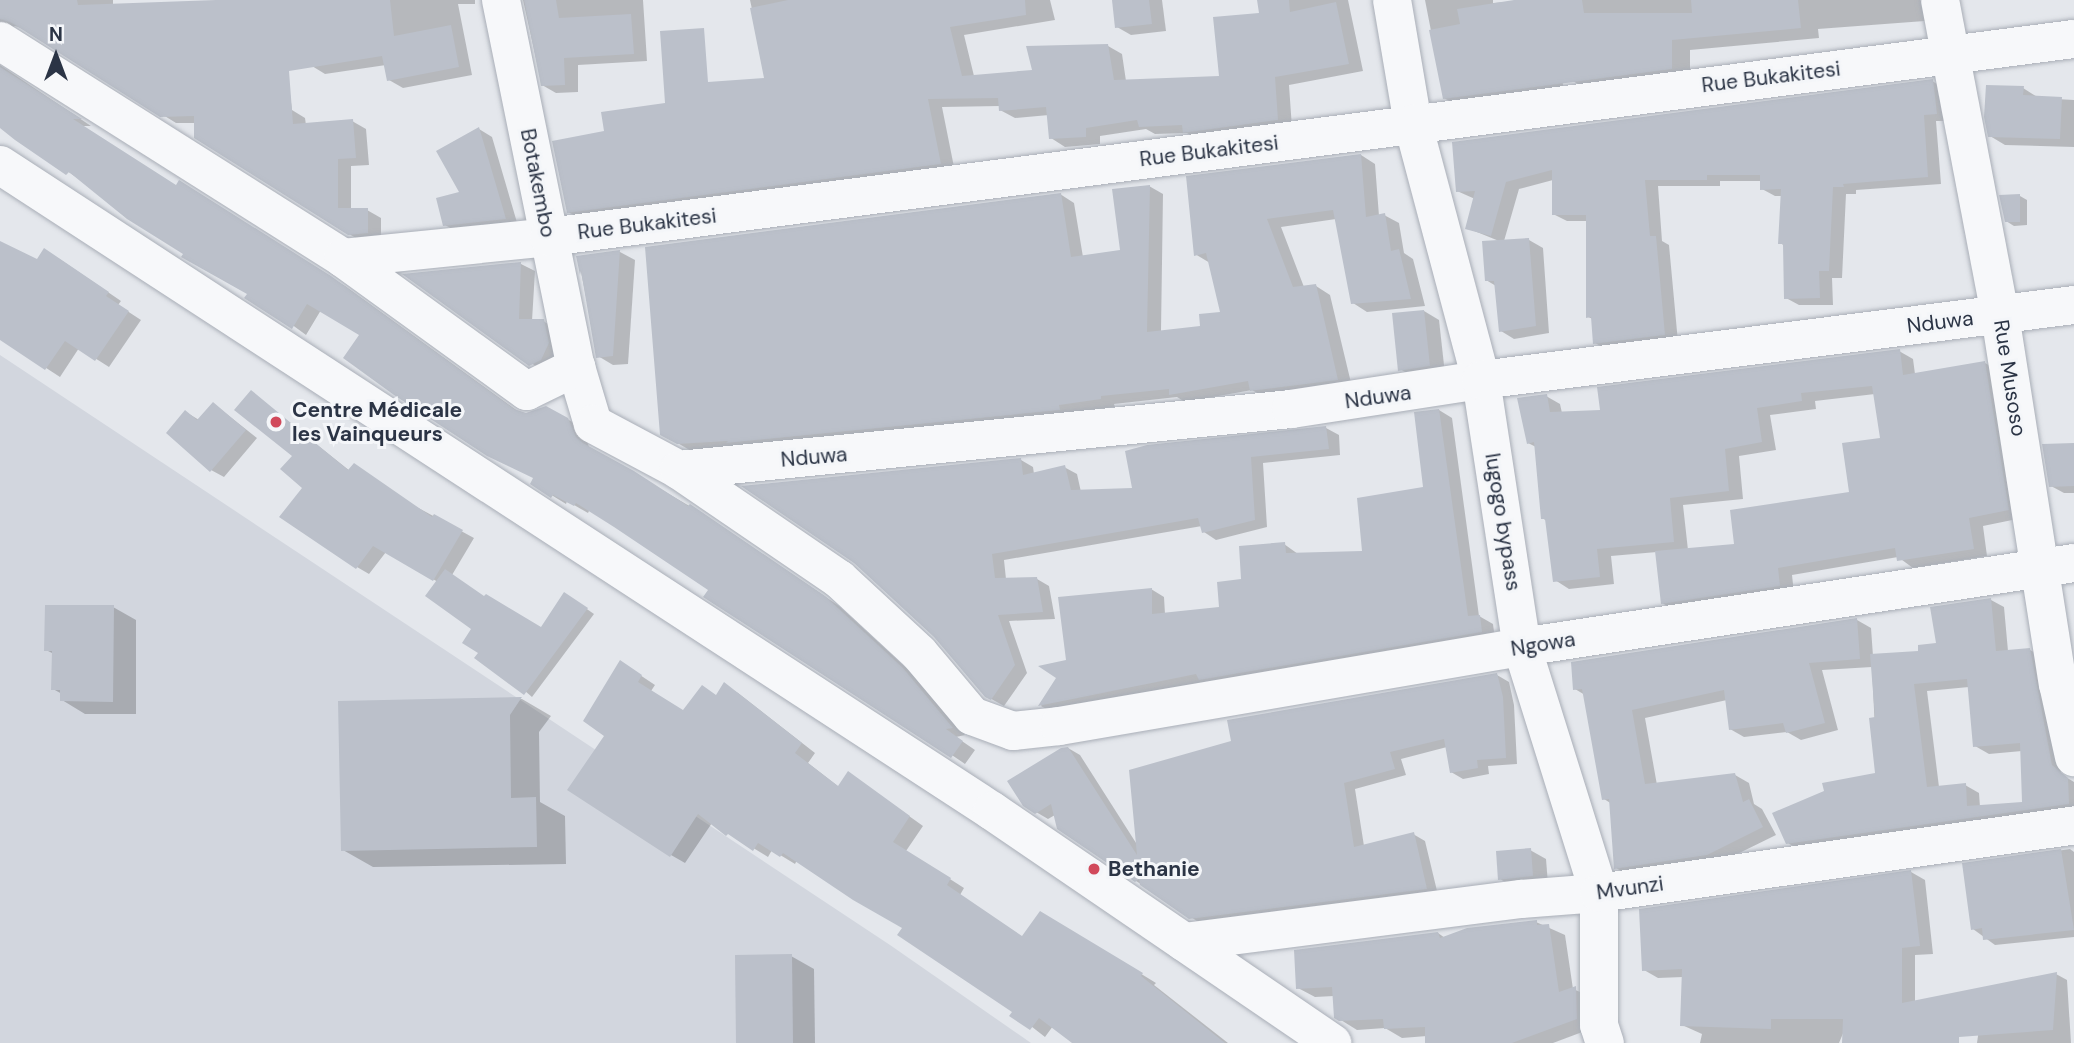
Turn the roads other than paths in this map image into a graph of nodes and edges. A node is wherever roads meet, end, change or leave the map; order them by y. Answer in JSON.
{"nodes":[{"id":1,"x":501,"y":0,"type":"edge"},
{"id":2,"x":1392,"y":0,"type":"edge"},
{"id":3,"x":1940,"y":0,"type":"edge"},
{"id":4,"x":2074,"y":39,"type":"edge"},
{"id":5,"x":0,"y":41,"type":"edge"},
{"id":6,"x":1950,"y":54,"type":"junction"},
{"id":7,"x":1413,"y":124,"type":"junction"},
{"id":8,"x":0,"y":165,"type":"edge"},
{"id":9,"x":549,"y":237,"type":"junction"},
{"id":10,"x":343,"y":258,"type":"junction"},
{"id":11,"x":2074,"y":305,"type":"edge"},
{"id":12,"x":2000,"y":314,"type":"junction"},
{"id":13,"x":576,"y":366,"type":"junction"},
{"id":14,"x":1481,"y":380,"type":"junction"},
{"id":15,"x":679,"y":470,"type":"junction"},
{"id":16,"x":2058,"y":565,"type":"edge"},
{"id":17,"x":1522,"y":647,"type":"junction"},
{"id":18,"x":2066,"y":689,"type":"edge"},
{"id":19,"x":1013,"y":731,"type":"joint"},
{"id":20,"x":2074,"y":757,"type":"edge"},
{"id":21,"x":2074,"y":825,"type":"edge"},
{"id":22,"x":1599,"y":893,"type":"junction"},
{"id":23,"x":1184,"y":942,"type":"junction"},
{"id":24,"x":1332,"y":1043,"type":"edge"},
{"id":25,"x":1605,"y":1043,"type":"edge"}],
"edges":[{"from":1,"to":9,"type":"street","name":"Botakembo"},
{"from":2,"to":7,"type":"street","name":"lugogo bypass"},
{"from":3,"to":6,"type":"street","name":"Rue Musoso"},
{"from":4,"to":6,"type":"street","name":"Rue Bukakitesi"},
{"from":5,"to":10,"type":"street"},
{"from":6,"to":7,"type":"street","name":"Rue Bukakitesi"},
{"from":6,"to":12,"type":"street","name":"Rue Musoso"},
{"from":7,"to":9,"type":"street","name":"Rue Bukakitesi"},
{"from":7,"to":14,"type":"street","name":"lugogo bypass"},
{"from":8,"to":23,"type":"street"},
{"from":9,"to":10,"type":"street","name":"Rue Bukakitesi"},
{"from":9,"to":13,"type":"street","name":"Botakembo"},
{"from":10,"to":13,"type":"street"},
{"from":11,"to":12,"type":"street","name":"Nduwa"},
{"from":12,"to":14,"type":"street","name":"Nduwa"},
{"from":12,"to":16,"type":"street","name":"Rue Musoso"},
{"from":13,"to":15,"type":"street","name":"Botakembo"},
{"from":14,"to":15,"type":"street","name":"Nduwa"},
{"from":14,"to":17,"type":"street","name":"lugogo bypass"},
{"from":15,"to":19,"type":"street","name":"Botakembo"},
{"from":16,"to":17,"type":"street","name":"Ngowa"},
{"from":16,"to":18,"type":"street","name":"Rue Musoso"},
{"from":17,"to":19,"type":"street","name":"Ngowa"},
{"from":17,"to":22,"type":"street","name":"lugogo bypass"},
{"from":18,"to":20,"type":"street","name":"Rue Musoso"},
{"from":21,"to":22,"type":"street","name":"Mvunzi"},
{"from":22,"to":23,"type":"street","name":"Mvunzi"},
{"from":22,"to":25,"type":"street","name":"lugogo bypass"},
{"from":23,"to":24,"type":"street"}]}
